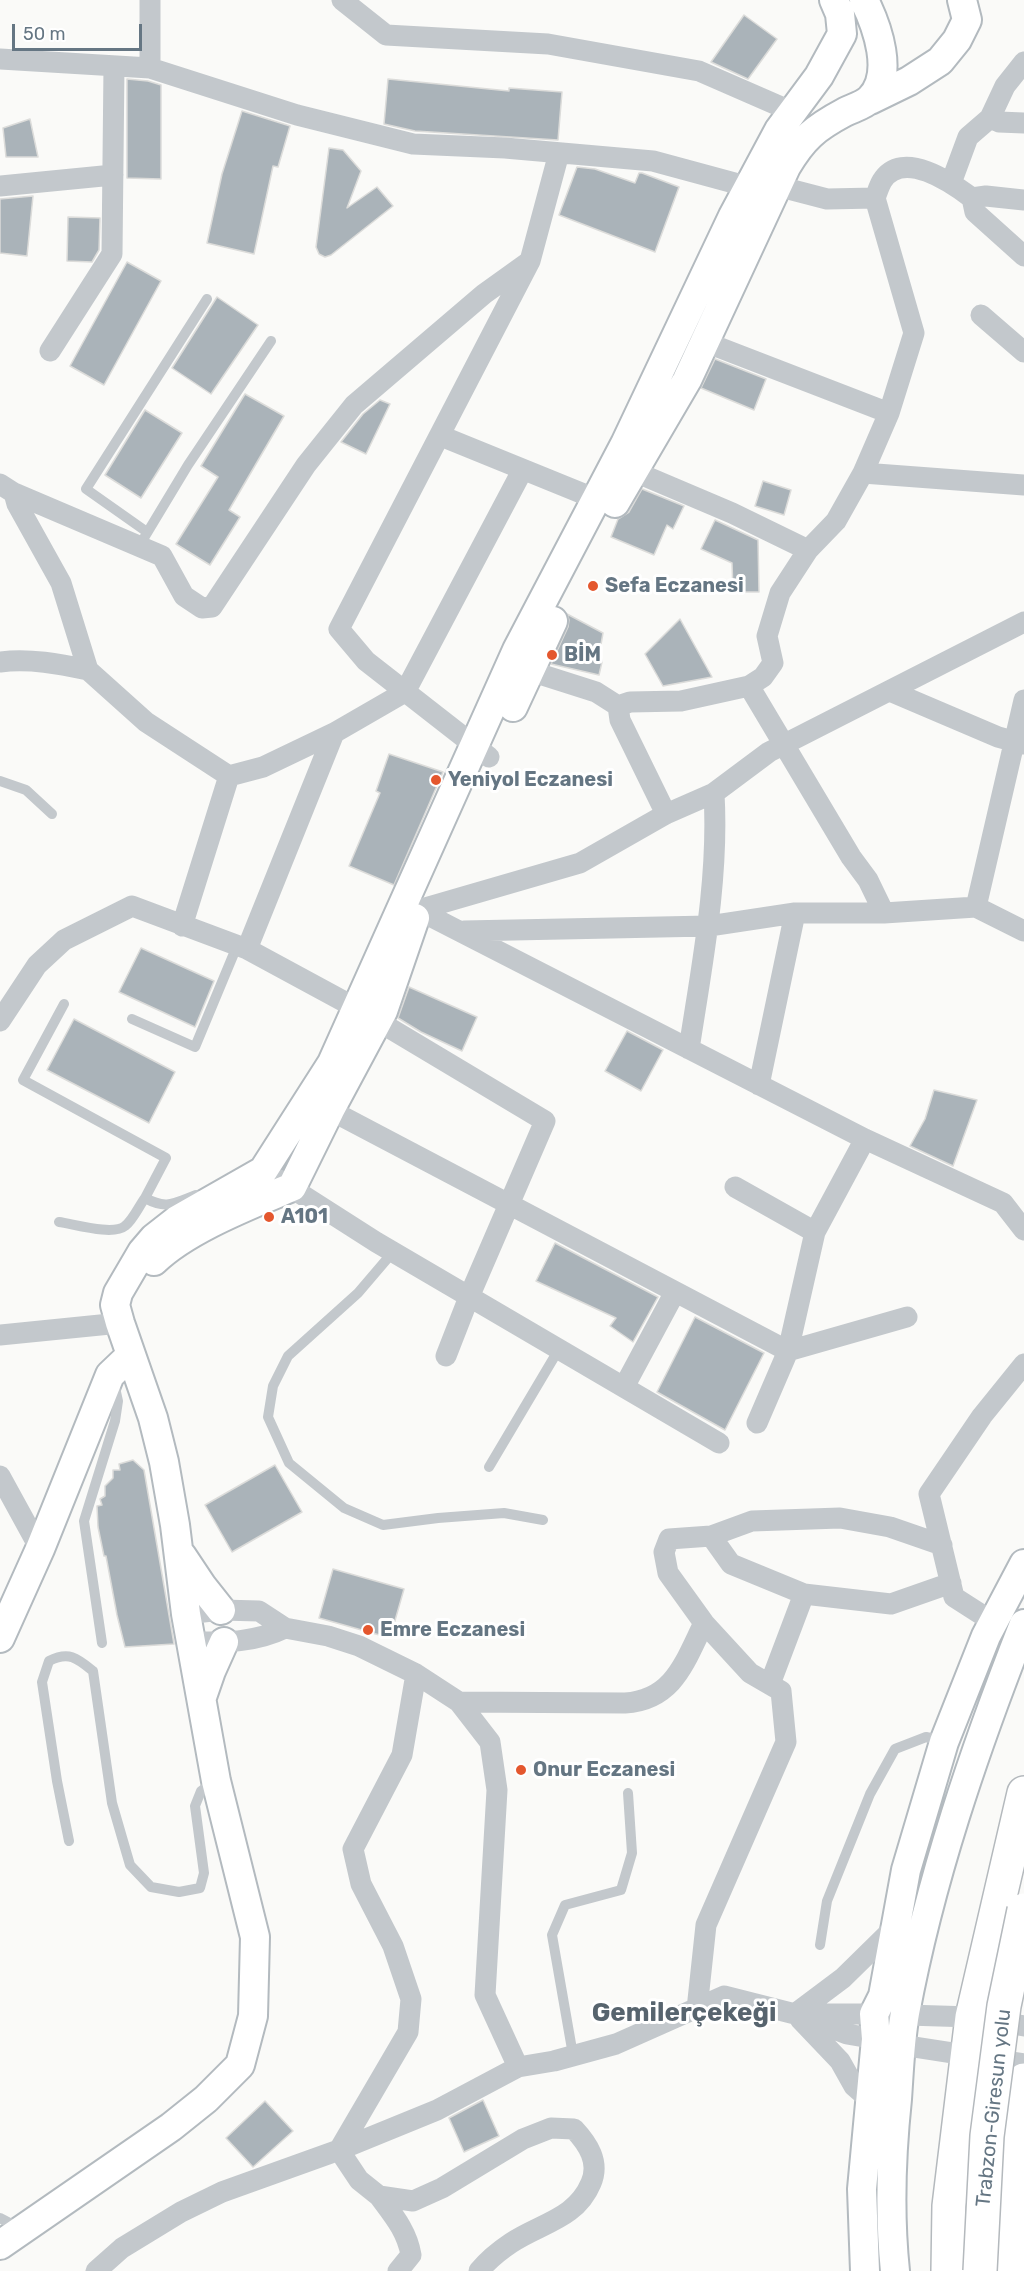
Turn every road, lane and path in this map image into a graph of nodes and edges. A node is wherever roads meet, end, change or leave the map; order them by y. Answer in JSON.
{"nodes":[{"id":1,"x":150,"y":0,"type":"edge"},
{"id":2,"x":342,"y":0,"type":"edge"},
{"id":3,"x":834,"y":0,"type":"edge"},
{"id":4,"x":864,"y":0,"type":"edge"},
{"id":5,"x":962,"y":0,"type":"edge"},
{"id":6,"x":0,"y":59,"type":"edge"},
{"id":7,"x":1024,"y":62,"type":"edge"},
{"id":8,"x":114,"y":66,"type":"junction"},
{"id":9,"x":150,"y":68,"type":"junction"},
{"id":10,"x":870,"y":100,"type":"junction"},
{"id":11,"x":793,"y":112,"type":"junction"},
{"id":12,"x":990,"y":118,"type":"junction"},
{"id":13,"x":1024,"y":123,"type":"edge"},
{"id":14,"x":559,"y":153,"type":"junction"},
{"id":15,"x":113,"y":176,"type":"junction"},
{"id":16,"x":951,"y":183,"type":"junction"},
{"id":17,"x":0,"y":186,"type":"edge"},
{"id":18,"x":777,"y":186,"type":"junction"},
{"id":19,"x":749,"y":187,"type":"junction"},
{"id":20,"x":875,"y":198,"type":"junction"},
{"id":21,"x":972,"y":198,"type":"junction"},
{"id":22,"x":1024,"y":200,"type":"edge"},
{"id":23,"x":1024,"y":256,"type":"edge"},
{"id":24,"x":530,"y":261,"type":"junction"},
{"id":25,"x":207,"y":299,"type":"dead end"},
{"id":26,"x":981,"y":315,"type":"dead end"},
{"id":27,"x":271,"y":341,"type":"dead end"},
{"id":28,"x":705,"y":342,"type":"junction"},
{"id":29,"x":50,"y":351,"type":"dead end"},
{"id":30,"x":1024,"y":352,"type":"edge"},
{"id":31,"x":890,"y":413,"type":"junction"},
{"id":32,"x":441,"y":436,"type":"junction"},
{"id":33,"x":522,"y":471,"type":"junction"},
{"id":34,"x":633,"y":471,"type":"junction"},
{"id":35,"x":863,"y":473,"type":"junction"},
{"id":36,"x":1024,"y":485,"type":"edge"},
{"id":37,"x":7,"y":489,"type":"edge"},
{"id":38,"x":596,"y":499,"type":"junction"},
{"id":39,"x":143,"y":539,"type":"junction"},
{"id":40,"x":808,"y":550,"type":"junction"},
{"id":41,"x":1024,"y":622,"type":"edge"},
{"id":42,"x":0,"y":662,"type":"edge"},
{"id":43,"x":88,"y":670,"type":"junction"},
{"id":44,"x":530,"y":671,"type":"junction"},
{"id":45,"x":749,"y":686,"type":"junction"},
{"id":46,"x":890,"y":691,"type":"junction"},
{"id":47,"x":405,"y":692,"type":"junction"},
{"id":48,"x":1024,"y":700,"type":"edge"},
{"id":49,"x":618,"y":706,"type":"junction"},
{"id":50,"x":334,"y":733,"type":"junction"},
{"id":51,"x":1020,"y":743,"type":"edge"},
{"id":52,"x":785,"y":744,"type":"junction"},
{"id":53,"x":482,"y":752,"type":"junction"},
{"id":54,"x":229,"y":776,"type":"junction"},
{"id":55,"x":0,"y":781,"type":"edge"},
{"id":56,"x":714,"y":793,"type":"junction"},
{"id":57,"x":52,"y":814,"type":"dead end"},
{"id":58,"x":666,"y":814,"type":"junction"},
{"id":59,"x":976,"y":907,"type":"junction"},
{"id":60,"x":418,"y":910,"type":"junction"},
{"id":61,"x":884,"y":912,"type":"junction"},
{"id":62,"x":795,"y":913,"type":"junction"},
{"id":63,"x":182,"y":926,"type":"junction"},
{"id":64,"x":709,"y":926,"type":"junction"},
{"id":65,"x":460,"y":931,"type":"junction"},
{"id":66,"x":1024,"y":931,"type":"edge"},
{"id":67,"x":242,"y":947,"type":"junction"},
{"id":68,"x":64,"y":1004,"type":"dead end"},
{"id":69,"x":367,"y":1014,"type":"junction"},
{"id":70,"x":132,"y":1019,"type":"dead end"},
{"id":71,"x":0,"y":1021,"type":"edge"},
{"id":72,"x":689,"y":1049,"type":"junction"},
{"id":73,"x":759,"y":1085,"type":"junction"},
{"id":74,"x":330,"y":1110,"type":"junction"},
{"id":75,"x":865,"y":1139,"type":"junction"},
{"id":76,"x":263,"y":1172,"type":"junction"},
{"id":77,"x":292,"y":1187,"type":"junction"},
{"id":78,"x":735,"y":1187,"type":"dead end"},
{"id":79,"x":145,"y":1198,"type":"junction"},
{"id":80,"x":509,"y":1205,"type":"junction"},
{"id":81,"x":59,"y":1222,"type":"dead end"},
{"id":82,"x":1024,"y":1230,"type":"edge"},
{"id":83,"x":815,"y":1232,"type":"junction"},
{"id":84,"x":393,"y":1252,"type":"junction"},
{"id":85,"x":675,"y":1292,"type":"junction"},
{"id":86,"x":469,"y":1297,"type":"junction"},
{"id":87,"x":907,"y":1317,"type":"dead end"},
{"id":88,"x":120,"y":1321,"type":"junction"},
{"id":89,"x":0,"y":1335,"type":"edge"},
{"id":90,"x":559,"y":1349,"type":"junction"},
{"id":91,"x":788,"y":1351,"type":"junction"},
{"id":92,"x":131,"y":1355,"type":"junction"},
{"id":93,"x":446,"y":1356,"type":"dead end"},
{"id":94,"x":1024,"y":1364,"type":"edge"},
{"id":95,"x":110,"y":1375,"type":"junction"},
{"id":96,"x":624,"y":1386,"type":"junction"},
{"id":97,"x":758,"y":1423,"type":"dead end"},
{"id":98,"x":719,"y":1443,"type":"dead end"},
{"id":99,"x":489,"y":1467,"type":"dead end"},
{"id":100,"x":0,"y":1476,"type":"edge"},
{"id":101,"x":543,"y":1520,"type":"dead end"},
{"id":102,"x":711,"y":1536,"type":"junction"},
{"id":103,"x":942,"y":1545,"type":"junction"},
{"id":104,"x":40,"y":1549,"type":"junction"},
{"id":105,"x":178,"y":1549,"type":"junction"},
{"id":106,"x":1024,"y":1564,"type":"edge"},
{"id":107,"x":951,"y":1583,"type":"junction"},
{"id":108,"x":804,"y":1594,"type":"junction"},
{"id":109,"x":222,"y":1610,"type":"junction"},
{"id":110,"x":186,"y":1614,"type":"junction"},
{"id":111,"x":993,"y":1622,"type":"junction"},
{"id":112,"x":704,"y":1623,"type":"junction"},
{"id":113,"x":1024,"y":1624,"type":"edge"},
{"id":114,"x":285,"y":1628,"type":"junction"},
{"id":115,"x":0,"y":1638,"type":"edge"},
{"id":116,"x":191,"y":1642,"type":"junction"},
{"id":117,"x":224,"y":1642,"type":"junction"},
{"id":118,"x":102,"y":1643,"type":"dead end"},
{"id":119,"x":416,"y":1674,"type":"junction"},
{"id":120,"x":770,"y":1684,"type":"junction"},
{"id":121,"x":202,"y":1699,"type":"junction"},
{"id":122,"x":459,"y":1702,"type":"junction"},
{"id":123,"x":944,"y":1742,"type":"junction"},
{"id":124,"x":216,"y":1781,"type":"junction"},
{"id":125,"x":628,"y":1793,"type":"dead end"},
{"id":126,"x":1024,"y":1793,"type":"edge"},
{"id":127,"x":69,"y":1841,"type":"dead end"},
{"id":128,"x":1024,"y":1910,"type":"edge"},
{"id":129,"x":896,"y":1926,"type":"junction"},
{"id":130,"x":820,"y":1945,"type":"dead end"},
{"id":131,"x":697,"y":2009,"type":"junction"},
{"id":132,"x":795,"y":2014,"type":"junction"},
{"id":133,"x":905,"y":2015,"type":"junction"},
{"id":134,"x":972,"y":2017,"type":"junction"},
{"id":135,"x":1024,"y":2026,"type":"edge"},
{"id":136,"x":884,"y":2032,"type":"junction"},
{"id":137,"x":966,"y":2053,"type":"junction"},
{"id":138,"x":573,"y":2055,"type":"junction"},
{"id":139,"x":1024,"y":2064,"type":"edge"},
{"id":140,"x":518,"y":2067,"type":"junction"},
{"id":141,"x":1024,"y":2080,"type":"edge"},
{"id":142,"x":870,"y":2100,"type":"junction"},
{"id":143,"x":339,"y":2150,"type":"junction"},
{"id":144,"x":379,"y":2196,"type":"junction"},
{"id":145,"x":7,"y":2231,"type":"edge"},
{"id":146,"x":96,"y":2271,"type":"edge"},
{"id":147,"x":398,"y":2271,"type":"edge"},
{"id":148,"x":479,"y":2271,"type":"edge"},
{"id":149,"x":865,"y":2271,"type":"edge"},
{"id":150,"x":895,"y":2271,"type":"edge"},
{"id":151,"x":948,"y":2271,"type":"edge"},
{"id":152,"x":980,"y":2271,"type":"edge"},
{"id":153,"x":1009,"y":2271,"type":"edge"}],
"edges":[{"from":1,"to":9,"type":"street"},
{"from":2,"to":11,"type":"street"},
{"from":3,"to":11,"type":"street"},
{"from":4,"to":10,"type":"street"},
{"from":5,"to":10,"type":"street"},
{"from":6,"to":8,"type":"street"},
{"from":7,"to":12,"type":"street"},
{"from":8,"to":9,"type":"street"},
{"from":8,"to":15,"type":"street"},
{"from":9,"to":14,"type":"street"},
{"from":10,"to":18,"type":"street"},
{"from":11,"to":19,"type":"street"},
{"from":12,"to":13,"type":"street"},
{"from":12,"to":16,"type":"street"},
{"from":14,"to":19,"type":"street"},
{"from":14,"to":24,"type":"street"},
{"from":15,"to":17,"type":"street"},
{"from":15,"to":29,"type":"street"},
{"from":16,"to":20,"type":"street"},
{"from":16,"to":21,"type":"street"},
{"from":18,"to":20,"type":"street"},
{"from":18,"to":28,"type":"street"},
{"from":19,"to":38,"type":"street"},
{"from":20,"to":31,"type":"street"},
{"from":21,"to":22,"type":"street"},
{"from":21,"to":23,"type":"street"},
{"from":24,"to":32,"type":"street"},
{"from":24,"to":39,"type":"street"},
{"from":25,"to":39,"type":"lane"},
{"from":26,"to":30,"type":"street"},
{"from":27,"to":39,"type":"lane"},
{"from":28,"to":31,"type":"street"},
{"from":28,"to":34,"type":"street"},
{"from":31,"to":35,"type":"street"},
{"from":32,"to":33,"type":"street"},
{"from":32,"to":47,"type":"street"},
{"from":33,"to":38,"type":"street"},
{"from":33,"to":47,"type":"street"},
{"from":34,"to":40,"type":"street"},
{"from":34,"to":44,"type":"street"},
{"from":35,"to":36,"type":"street"},
{"from":35,"to":40,"type":"street"},
{"from":37,"to":39,"type":"street"},
{"from":37,"to":43,"type":"street"},
{"from":38,"to":53,"type":"street"},
{"from":40,"to":45,"type":"street"},
{"from":41,"to":46,"type":"street"},
{"from":42,"to":43,"type":"street"},
{"from":43,"to":54,"type":"street"},
{"from":44,"to":49,"type":"street"},
{"from":44,"to":53,"type":"street"},
{"from":45,"to":49,"type":"street"},
{"from":45,"to":52,"type":"street"},
{"from":46,"to":51,"type":"street"},
{"from":46,"to":52,"type":"street"},
{"from":47,"to":50,"type":"street"},
{"from":47,"to":53,"type":"street"},
{"from":48,"to":51,"type":"street"},
{"from":49,"to":58,"type":"street"},
{"from":50,"to":54,"type":"street"},
{"from":50,"to":67,"type":"street"},
{"from":51,"to":59,"type":"street"},
{"from":52,"to":56,"type":"street"},
{"from":52,"to":61,"type":"street"},
{"from":53,"to":60,"type":"street"},
{"from":53,"to":69,"type":"street"},
{"from":54,"to":63,"type":"street"},
{"from":55,"to":57,"type":"lane"},
{"from":56,"to":58,"type":"street"},
{"from":56,"to":64,"type":"street"},
{"from":58,"to":60,"type":"street"},
{"from":59,"to":61,"type":"street"},
{"from":59,"to":66,"type":"street"},
{"from":60,"to":65,"type":"street"},
{"from":60,"to":69,"type":"street"},
{"from":61,"to":62,"type":"street"},
{"from":62,"to":64,"type":"street"},
{"from":62,"to":73,"type":"street"},
{"from":63,"to":67,"type":"street"},
{"from":63,"to":71,"type":"street"},
{"from":64,"to":65,"type":"street"},
{"from":64,"to":72,"type":"street"},
{"from":65,"to":72,"type":"street"},
{"from":67,"to":69,"type":"street"},
{"from":67,"to":70,"type":"lane"},
{"from":68,"to":79,"type":"lane"},
{"from":69,"to":74,"type":"street"},
{"from":69,"to":76,"type":"street"},
{"from":69,"to":80,"type":"street"},
{"from":72,"to":73,"type":"street"},
{"from":73,"to":75,"type":"street"},
{"from":74,"to":77,"type":"street"},
{"from":74,"to":80,"type":"street"},
{"from":75,"to":82,"type":"street"},
{"from":75,"to":83,"type":"street"},
{"from":76,"to":77,"type":"street"},
{"from":76,"to":79,"type":"lane"},
{"from":76,"to":88,"type":"street"},
{"from":77,"to":84,"type":"street"},
{"from":77,"to":88,"type":"street"},
{"from":78,"to":83,"type":"street"},
{"from":79,"to":81,"type":"lane"},
{"from":80,"to":85,"type":"street"},
{"from":80,"to":86,"type":"street"},
{"from":83,"to":91,"type":"street"},
{"from":84,"to":86,"type":"street"},
{"from":84,"to":101,"type":"lane"},
{"from":85,"to":91,"type":"street"},
{"from":85,"to":96,"type":"street"},
{"from":86,"to":90,"type":"street"},
{"from":86,"to":93,"type":"street"},
{"from":87,"to":91,"type":"street"},
{"from":88,"to":89,"type":"street"},
{"from":88,"to":92,"type":"street"},
{"from":90,"to":96,"type":"street"},
{"from":90,"to":99,"type":"lane"},
{"from":91,"to":97,"type":"street"},
{"from":92,"to":95,"type":"street"},
{"from":92,"to":105,"type":"street"},
{"from":94,"to":103,"type":"street"},
{"from":95,"to":104,"type":"street"},
{"from":95,"to":118,"type":"lane"},
{"from":96,"to":98,"type":"street"},
{"from":100,"to":104,"type":"street"},
{"from":102,"to":103,"type":"street"},
{"from":102,"to":108,"type":"street"},
{"from":102,"to":112,"type":"street"},
{"from":103,"to":107,"type":"street"},
{"from":104,"to":115,"type":"street"},
{"from":105,"to":109,"type":"street"},
{"from":105,"to":110,"type":"street"},
{"from":106,"to":111,"type":"street"},
{"from":107,"to":108,"type":"street"},
{"from":107,"to":111,"type":"street"},
{"from":108,"to":120,"type":"street"},
{"from":109,"to":110,"type":"street"},
{"from":109,"to":114,"type":"street"},
{"from":109,"to":117,"type":"street"},
{"from":110,"to":116,"type":"street"},
{"from":111,"to":123,"type":"street"},
{"from":112,"to":120,"type":"street"},
{"from":112,"to":122,"type":"street"},
{"from":113,"to":133,"type":"street"},
{"from":114,"to":117,"type":"street"},
{"from":114,"to":119,"type":"street"},
{"from":116,"to":117,"type":"street"},
{"from":116,"to":121,"type":"street"},
{"from":117,"to":121,"type":"street"},
{"from":119,"to":122,"type":"street"},
{"from":119,"to":143,"type":"street"},
{"from":120,"to":131,"type":"street"},
{"from":121,"to":124,"type":"street"},
{"from":122,"to":140,"type":"street"},
{"from":123,"to":129,"type":"street"},
{"from":123,"to":130,"type":"lane"},
{"from":124,"to":127,"type":"lane"},
{"from":124,"to":145,"type":"street"},
{"from":125,"to":138,"type":"lane"},
{"from":126,"to":134,"type":"highway"},
{"from":128,"to":152,"type":"highway","name":"Trabzon-Giresun yolu","bridge":true},
{"from":129,"to":132,"type":"street"},
{"from":129,"to":136,"type":"street"},
{"from":131,"to":132,"type":"street"},
{"from":131,"to":138,"type":"street"},
{"from":132,"to":136,"type":"street"},
{"from":132,"to":142,"type":"street"},
{"from":133,"to":134,"type":"street"},
{"from":133,"to":136,"type":"street"},
{"from":134,"to":135,"type":"street"},
{"from":134,"to":137,"type":"highway"},
{"from":136,"to":137,"type":"street"},
{"from":136,"to":142,"type":"street"},
{"from":136,"to":150,"type":"street"},
{"from":137,"to":139,"type":"street"},
{"from":137,"to":151,"type":"highway"},
{"from":138,"to":140,"type":"street"},
{"from":140,"to":143,"type":"street"},
{"from":141,"to":153,"type":"highway","name":"Trabzon-Giresun yolu"},
{"from":142,"to":149,"type":"street"},
{"from":143,"to":144,"type":"street"},
{"from":143,"to":146,"type":"street"},
{"from":144,"to":147,"type":"street"},
{"from":144,"to":148,"type":"street"}]}
